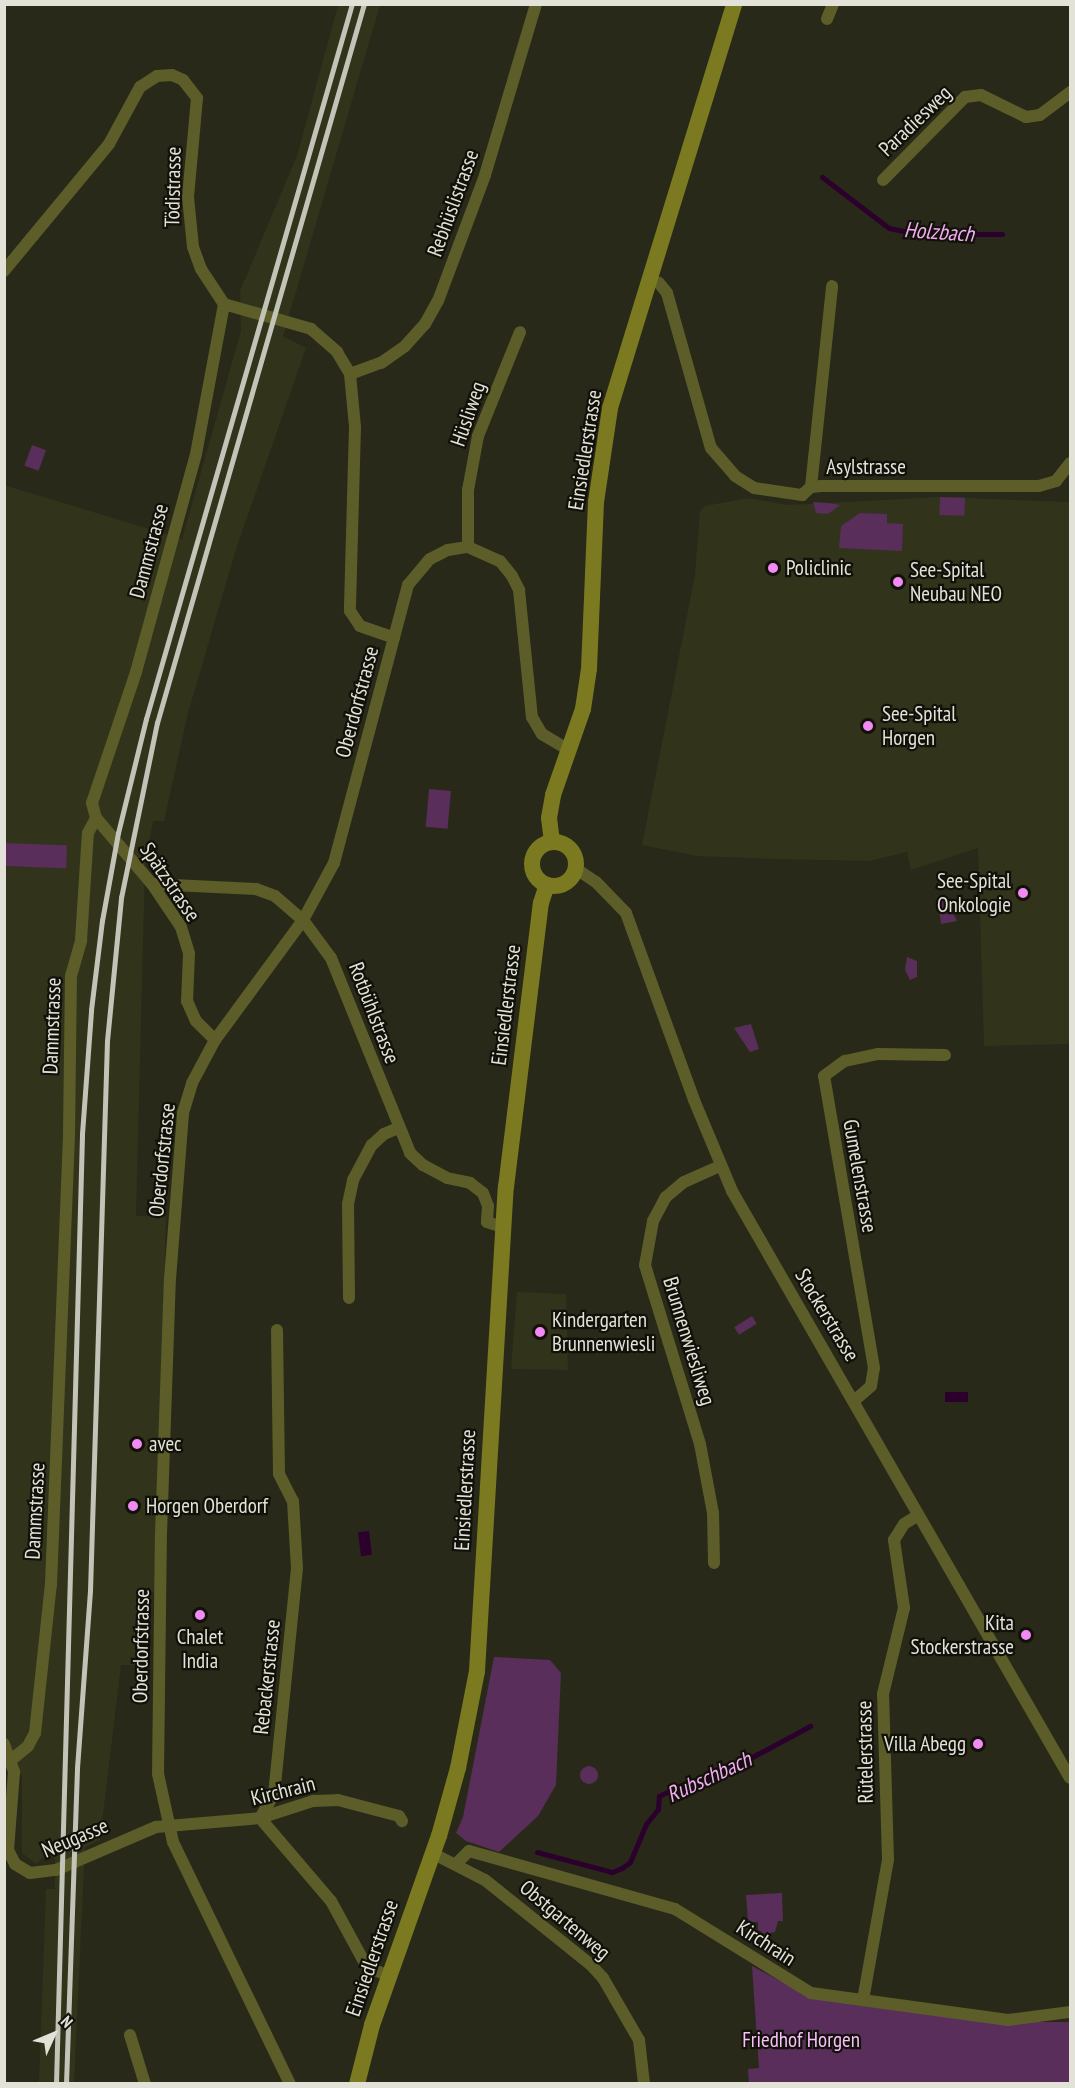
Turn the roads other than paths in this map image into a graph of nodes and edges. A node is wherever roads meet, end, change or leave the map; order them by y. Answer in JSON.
{"nodes":[{"id":1,"x":536,"y":4,"type":"edge"},
{"id":2,"x":734,"y":4,"type":"edge"},
{"id":3,"x":833,"y":4,"type":"edge"},
{"id":4,"x":827,"y":19,"type":"dead end"},
{"id":5,"x":1071,"y":92,"type":"edge"},
{"id":6,"x":883,"y":180,"type":"dead end"},
{"id":7,"x":4,"y":271,"type":"edge"},
{"id":8,"x":650,"y":279,"type":"junction"},
{"id":9,"x":831,"y":286,"type":"dead end"},
{"id":10,"x":224,"y":304,"type":"junction"},
{"id":11,"x":520,"y":332,"type":"dead end"},
{"id":12,"x":350,"y":374,"type":"junction"},
{"id":13,"x":1071,"y":463,"type":"edge"},
{"id":14,"x":811,"y":487,"type":"junction"},
{"id":15,"x":468,"y":548,"type":"junction"},
{"id":16,"x":394,"y":638,"type":"junction"},
{"id":17,"x":567,"y":749,"type":"junction"},
{"id":18,"x":96,"y":818,"type":"junction"},
{"id":19,"x":552,"y":842,"type":"junction"},
{"id":20,"x":576,"y":867,"type":"junction"},
{"id":21,"x":148,"y":879,"type":"junction"},
{"id":22,"x":547,"y":885,"type":"junction"},
{"id":23,"x":303,"y":920,"type":"junction"},
{"id":24,"x":215,"y":1040,"type":"junction"},
{"id":25,"x":945,"y":1055,"type":"dead end"},
{"id":26,"x":398,"y":1128,"type":"junction"},
{"id":27,"x":720,"y":1166,"type":"junction"},
{"id":28,"x":502,"y":1227,"type":"junction"},
{"id":29,"x":349,"y":1298,"type":"dead end"},
{"id":30,"x":277,"y":1330,"type":"dead end"},
{"id":31,"x":855,"y":1400,"type":"junction"},
{"id":32,"x":917,"y":1516,"type":"junction"},
{"id":33,"x":714,"y":1563,"type":"dead end"},
{"id":34,"x":4,"y":1744,"type":"edge"},
{"id":35,"x":11,"y":1760,"type":"junction"},
{"id":36,"x":1071,"y":1778,"type":"edge"},
{"id":37,"x":260,"y":1818,"type":"junction"},
{"id":38,"x":402,"y":1821,"type":"dead end"},
{"id":39,"x":167,"y":1825,"type":"junction"},
{"id":40,"x":432,"y":1853,"type":"junction"},
{"id":41,"x":457,"y":1863,"type":"junction"},
{"id":42,"x":389,"y":1976,"type":"junction"},
{"id":43,"x":863,"y":2000,"type":"junction"},
{"id":44,"x":1071,"y":2012,"type":"edge"},
{"id":45,"x":130,"y":2036,"type":"dead end"},
{"id":46,"x":145,"y":2084,"type":"edge"},
{"id":47,"x":290,"y":2084,"type":"edge"},
{"id":48,"x":357,"y":2084,"type":"edge"},
{"id":49,"x":644,"y":2084,"type":"edge"}],
"edges":[{"from":1,"to":12,"type":"street","name":"Rebhüslistrasse"},
{"from":2,"to":8,"type":"main road","name":"Einsiedlerstrasse"},
{"from":3,"to":4,"type":"street"},
{"from":5,"to":6,"type":"street","name":"Paradiesweg"},
{"from":7,"to":10,"type":"street","name":"Tödistrasse"},
{"from":8,"to":14,"type":"street","name":"Asylstrasse"},
{"from":8,"to":17,"type":"main road","name":"Einsiedlerstrasse"},
{"from":9,"to":14,"type":"street"},
{"from":10,"to":12,"type":"street"},
{"from":10,"to":18,"type":"street","name":"Dammstrasse"},
{"from":11,"to":15,"type":"street","name":"Hüsliweg"},
{"from":12,"to":16,"type":"street"},
{"from":13,"to":14,"type":"street","name":"Asylstrasse"},
{"from":15,"to":16,"type":"street","name":"Oberdorfstrasse"},
{"from":15,"to":17,"type":"street"},
{"from":16,"to":23,"type":"street","name":"Oberdorfstrasse"},
{"from":17,"to":19,"type":"main road","name":"Einsiedlerstrasse"},
{"from":18,"to":21,"type":"street","name":"Spätzstrasse"},
{"from":18,"to":35,"type":"street","name":"Dammstrasse"},
{"from":19,"to":20,"type":"main road"},
{"from":19,"to":22,"type":"main road"},
{"from":20,"to":22,"type":"main road"},
{"from":20,"to":27,"type":"street","name":"Stockerstrasse"},
{"from":21,"to":23,"type":"street","name":"Rotbühlstrasse"},
{"from":21,"to":24,"type":"street","name":"Spätzstrasse"},
{"from":22,"to":28,"type":"main road","name":"Einsiedlerstrasse"},
{"from":23,"to":24,"type":"street","name":"Oberdorfstrasse"},
{"from":23,"to":26,"type":"street","name":"Rotbühlstrasse"},
{"from":24,"to":39,"type":"street","name":"Oberdorfstrasse"},
{"from":25,"to":31,"type":"street","name":"Gumelenstrasse"},
{"from":26,"to":28,"type":"street","name":"Rotbühlstrasse"},
{"from":26,"to":29,"type":"street"},
{"from":27,"to":31,"type":"street","name":"Stockerstrasse"},
{"from":27,"to":33,"type":"street","name":"Brunnenwiesliweg"},
{"from":28,"to":40,"type":"main road","name":"Einsiedlerstrasse"},
{"from":30,"to":37,"type":"street","name":"Rebackerstrasse"},
{"from":31,"to":32,"type":"street","name":"Stockerstrasse"},
{"from":32,"to":36,"type":"street","name":"Stockerstrasse"},
{"from":32,"to":43,"type":"street","name":"Rütelerstrasse"},
{"from":34,"to":35,"type":"street","name":"Neugasse"},
{"from":35,"to":39,"type":"street","name":"Neugasse"},
{"from":37,"to":38,"type":"street","name":"Kirchrain"},
{"from":37,"to":39,"type":"street","name":"Kirchrain"},
{"from":37,"to":42,"type":"street"},
{"from":39,"to":47,"type":"street","name":"Oberdorfstrasse"},
{"from":40,"to":41,"type":"street","name":"Obstgartenweg"},
{"from":40,"to":42,"type":"main road","name":"Einsiedlerstrasse"},
{"from":41,"to":43,"type":"street","name":"Kirchrain"},
{"from":41,"to":49,"type":"street","name":"Obstgartenweg"},
{"from":42,"to":48,"type":"main road","name":"Einsiedlerstrasse"},
{"from":43,"to":44,"type":"street","name":"Kirchrain"},
{"from":45,"to":46,"type":"street"}]}
